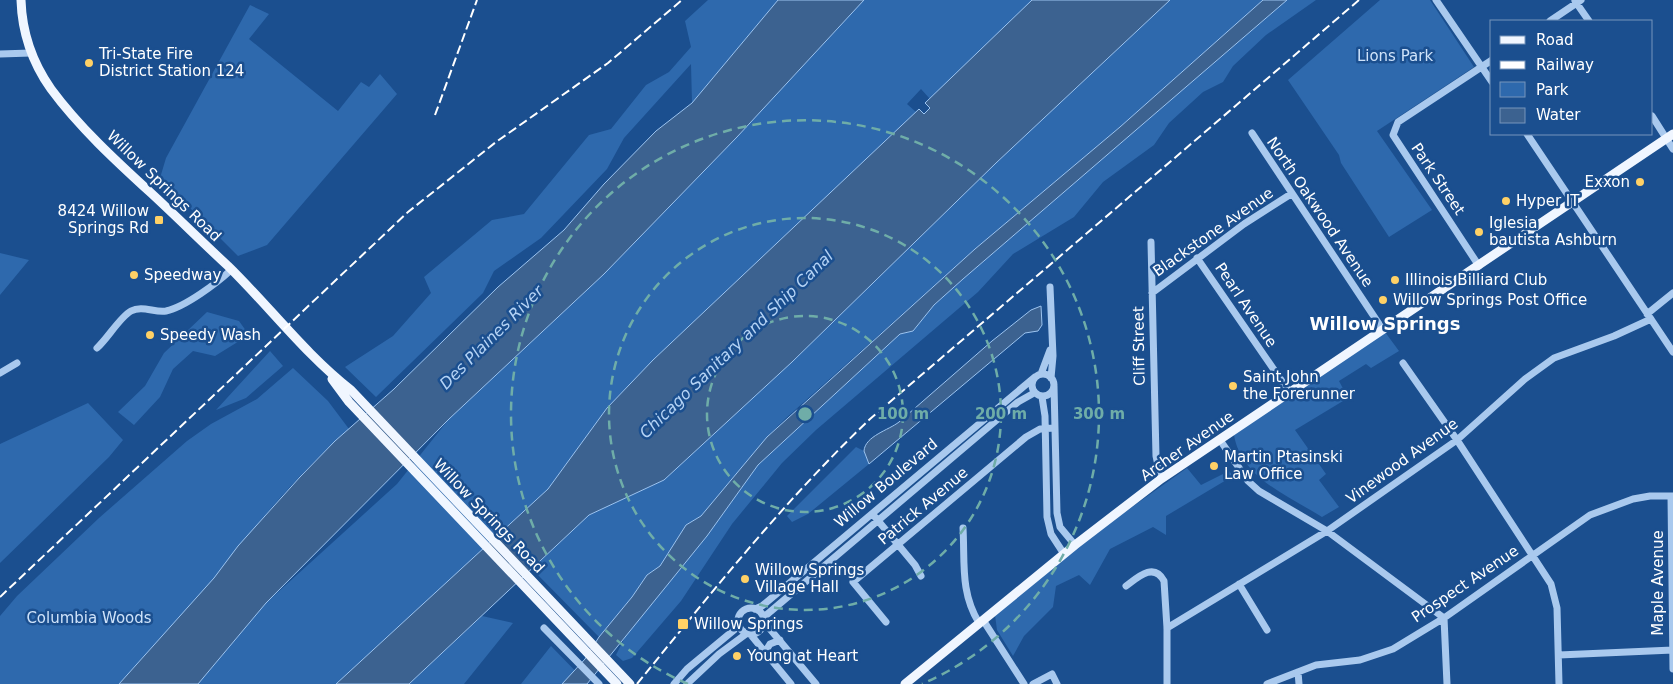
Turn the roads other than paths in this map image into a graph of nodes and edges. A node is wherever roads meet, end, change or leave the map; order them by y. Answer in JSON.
{"nodes":[{"id":1,"x":21,"y":0,"type":"edge"},
{"id":2,"x":1436,"y":0,"type":"edge"},
{"id":3,"x":1577,"y":1,"type":"edge"},
{"id":4,"x":1551,"y":20,"type":"edge"},
{"id":5,"x":1587,"y":20,"type":"edge"},
{"id":6,"x":31,"y":53,"type":"junction"},
{"id":7,"x":0,"y":54,"type":"edge"},
{"id":8,"x":1490,"y":61,"type":"edge"},
{"id":9,"x":1481,"y":67,"type":"junction"},
{"id":10,"x":1490,"y":79,"type":"edge"},
{"id":11,"x":1653,"y":117,"type":"edge"},
{"id":12,"x":1252,"y":133,"type":"dead end"},
{"id":13,"x":1528,"y":135,"type":"edge"},
{"id":14,"x":1670,"y":136,"type":"edge"},
{"id":15,"x":1673,"y":149,"type":"edge"},
{"id":16,"x":1291,"y":194,"type":"junction"},
{"id":17,"x":1572,"y":203,"type":"junction"},
{"id":18,"x":1151,"y":242,"type":"dead end"},
{"id":19,"x":1197,"y":258,"type":"junction"},
{"id":20,"x":1479,"y":266,"type":"junction"},
{"id":21,"x":231,"y":270,"type":"junction"},
{"id":22,"x":1050,"y":288,"type":"dead end"},
{"id":23,"x":1152,"y":293,"type":"junction"},
{"id":24,"x":1673,"y":293,"type":"edge"},
{"id":25,"x":1649,"y":317,"type":"junction"},
{"id":26,"x":1383,"y":330,"type":"junction"},
{"id":27,"x":1051,"y":347,"type":"junction"},
{"id":28,"x":97,"y":348,"type":"dead end"},
{"id":29,"x":1673,"y":352,"type":"edge"},
{"id":30,"x":17,"y":363,"type":"dead end"},
{"id":31,"x":1403,"y":363,"type":"dead end"},
{"id":32,"x":0,"y":373,"type":"edge"},
{"id":33,"x":1038,"y":376,"type":"junction"},
{"id":34,"x":1051,"y":378,"type":"junction"},
{"id":35,"x":1054,"y":386,"type":"junction"},
{"id":36,"x":348,"y":393,"type":"junction"},
{"id":37,"x":1034,"y":393,"type":"junction"},
{"id":38,"x":1290,"y":393,"type":"junction"},
{"id":39,"x":1042,"y":397,"type":"junction"},
{"id":40,"x":1045,"y":428,"type":"junction"},
{"id":41,"x":1054,"y":428,"type":"junction"},
{"id":42,"x":1220,"y":440,"type":"junction"},
{"id":43,"x":1457,"y":440,"type":"junction"},
{"id":44,"x":1161,"y":479,"type":"junction"},
{"id":45,"x":1672,"y":496,"type":"edge"},
{"id":46,"x":871,"y":514,"type":"junction"},
{"id":47,"x":878,"y":521,"type":"junction"},
{"id":48,"x":964,"y":528,"type":"dead end"},
{"id":49,"x":1327,"y":531,"type":"junction"},
{"id":50,"x":1075,"y":545,"type":"junction"},
{"id":51,"x":898,"y":546,"type":"junction"},
{"id":52,"x":1064,"y":554,"type":"junction"},
{"id":53,"x":1534,"y":555,"type":"junction"},
{"id":54,"x":921,"y":576,"type":"dead end"},
{"id":55,"x":1239,"y":584,"type":"junction"},
{"id":56,"x":1126,"y":586,"type":"dead end"},
{"id":57,"x":755,"y":609,"type":"junction"},
{"id":58,"x":1444,"y":618,"type":"junction"},
{"id":59,"x":764,"y":619,"type":"junction"},
{"id":60,"x":886,"y":622,"type":"dead end"},
{"id":61,"x":981,"y":622,"type":"junction"},
{"id":62,"x":738,"y":624,"type":"junction"},
{"id":63,"x":544,"y":628,"type":"dead end"},
{"id":64,"x":1167,"y":628,"type":"junction"},
{"id":65,"x":1267,"y":630,"type":"dead end"},
{"id":66,"x":749,"y":634,"type":"junction"},
{"id":67,"x":780,"y":640,"type":"junction"},
{"id":68,"x":1673,"y":650,"type":"edge"},
{"id":69,"x":765,"y":652,"type":"junction"},
{"id":70,"x":1559,"y":655,"type":"junction"},
{"id":71,"x":1673,"y":669,"type":"edge"},
{"id":72,"x":1298,"y":672,"type":"junction"},
{"id":73,"x":599,"y":684,"type":"edge"},
{"id":74,"x":617,"y":684,"type":"edge"},
{"id":75,"x":630,"y":684,"type":"edge"},
{"id":76,"x":674,"y":684,"type":"edge"},
{"id":77,"x":687,"y":684,"type":"edge"},
{"id":78,"x":790,"y":684,"type":"edge"},
{"id":79,"x":816,"y":684,"type":"edge"},
{"id":80,"x":904,"y":684,"type":"edge"},
{"id":81,"x":1024,"y":684,"type":"edge"},
{"id":82,"x":1033,"y":684,"type":"edge"},
{"id":83,"x":1057,"y":684,"type":"edge"},
{"id":84,"x":1167,"y":684,"type":"edge"},
{"id":85,"x":1267,"y":684,"type":"edge"},
{"id":86,"x":1299,"y":684,"type":"edge"},
{"id":87,"x":1447,"y":684,"type":"edge"},
{"id":88,"x":1559,"y":684,"type":"edge"}],
"edges":[{"from":1,"to":6,"type":"main road","name":"Willow Springs Road"},
{"from":2,"to":9,"type":"street"},
{"from":3,"to":4,"type":"street"},
{"from":3,"to":5,"type":"street"},
{"from":6,"to":7,"type":"street"},
{"from":6,"to":21,"type":"main road","name":"Willow Springs Road"},
{"from":8,"to":9,"type":"street"},
{"from":9,"to":10,"type":"street"},
{"from":9,"to":20,"type":"street","name":"Park Street"},
{"from":11,"to":14,"type":"street"},
{"from":12,"to":16,"type":"street","name":"North Oakwood Avenue"},
{"from":13,"to":17,"type":"street"},
{"from":14,"to":15,"type":"street"},
{"from":14,"to":17,"type":"main road","name":"Archer Avenue"},
{"from":16,"to":19,"type":"street","name":"Blackstone Avenue"},
{"from":16,"to":26,"type":"street","name":"North Oakwood Avenue"},
{"from":17,"to":20,"type":"main road","name":"Archer Avenue"},
{"from":17,"to":25,"type":"street"},
{"from":18,"to":23,"type":"street","name":"Cliff Street"},
{"from":19,"to":23,"type":"street","name":"Blackstone Avenue"},
{"from":19,"to":38,"type":"street","name":"Pearl Avenue"},
{"from":20,"to":26,"type":"main road","name":"Archer Avenue"},
{"from":21,"to":28,"type":"street"},
{"from":21,"to":36,"type":"main road","name":"Willow Springs Road"},
{"from":22,"to":27,"type":"street"},
{"from":23,"to":44,"type":"street","name":"Cliff Street"},
{"from":24,"to":25,"type":"street","name":"Vinewood Avenue"},
{"from":25,"to":29,"type":"street"},
{"from":25,"to":43,"type":"street","name":"Vinewood Avenue"},
{"from":26,"to":38,"type":"main road","name":"Archer Avenue"},
{"from":27,"to":33,"type":"street"},
{"from":27,"to":34,"type":"street"},
{"from":30,"to":32,"type":"street"},
{"from":31,"to":43,"type":"street"},
{"from":33,"to":34,"type":"street"},
{"from":33,"to":37,"type":"street"},
{"from":33,"to":46,"type":"street","name":"Willow Boulevard"},
{"from":34,"to":35,"type":"street"},
{"from":35,"to":39,"type":"street"},
{"from":35,"to":41,"type":"street"},
{"from":36,"to":74,"type":"main road","name":"Willow Springs Road"},
{"from":36,"to":75,"type":"main road","name":"Willow Springs Road"},
{"from":37,"to":39,"type":"street"},
{"from":37,"to":47,"type":"street","name":"Willow Boulevard"},
{"from":38,"to":42,"type":"main road","name":"Archer Avenue"},
{"from":39,"to":40,"type":"street"},
{"from":40,"to":41,"type":"street","name":"Patrick Avenue"},
{"from":40,"to":51,"type":"street","name":"Patrick Avenue"},
{"from":40,"to":52,"type":"street"},
{"from":41,"to":50,"type":"street"},
{"from":42,"to":44,"type":"main road","name":"Archer Avenue"},
{"from":42,"to":49,"type":"street"},
{"from":43,"to":49,"type":"street","name":"Vinewood Avenue"},
{"from":43,"to":53,"type":"street"},
{"from":44,"to":50,"type":"main road","name":"Archer Avenue"},
{"from":45,"to":53,"type":"street","name":"Prospect Avenue"},
{"from":45,"to":68,"type":"street","name":"Maple Avenue"},
{"from":46,"to":47,"type":"street"},
{"from":46,"to":57,"type":"street","name":"Willow Boulevard"},
{"from":47,"to":51,"type":"street"},
{"from":47,"to":59,"type":"street","name":"Willow Boulevard"},
{"from":48,"to":61,"type":"street"},
{"from":49,"to":55,"type":"street","name":"Vinewood Avenue"},
{"from":49,"to":58,"type":"street"},
{"from":50,"to":52,"type":"main road","name":"Archer Avenue"},
{"from":51,"to":54,"type":"street"},
{"from":51,"to":60,"type":"street","name":"Patrick Avenue"},
{"from":52,"to":61,"type":"main road","name":"Archer Avenue"},
{"from":53,"to":58,"type":"street","name":"Prospect Avenue"},
{"from":53,"to":70,"type":"street"},
{"from":55,"to":64,"type":"street","name":"Vinewood Avenue"},
{"from":55,"to":65,"type":"street"},
{"from":56,"to":64,"type":"street"},
{"from":57,"to":59,"type":"street"},
{"from":57,"to":62,"type":"street"},
{"from":58,"to":72,"type":"street","name":"Prospect Avenue"},
{"from":58,"to":87,"type":"street"},
{"from":59,"to":66,"type":"street"},
{"from":59,"to":67,"type":"street"},
{"from":61,"to":80,"type":"main road","name":"Archer Avenue"},
{"from":61,"to":81,"type":"street"},
{"from":62,"to":66,"type":"street"},
{"from":62,"to":76,"type":"street"},
{"from":63,"to":73,"type":"street"},
{"from":64,"to":84,"type":"street"},
{"from":66,"to":69,"type":"street"},
{"from":66,"to":77,"type":"street"},
{"from":67,"to":69,"type":"street"},
{"from":67,"to":79,"type":"street"},
{"from":68,"to":70,"type":"street"},
{"from":68,"to":71,"type":"street","name":"Maple Avenue"},
{"from":69,"to":78,"type":"street"},
{"from":70,"to":88,"type":"street"},
{"from":72,"to":85,"type":"street","name":"Prospect Avenue"},
{"from":72,"to":86,"type":"street"},
{"from":82,"to":83,"type":"street"}]}
